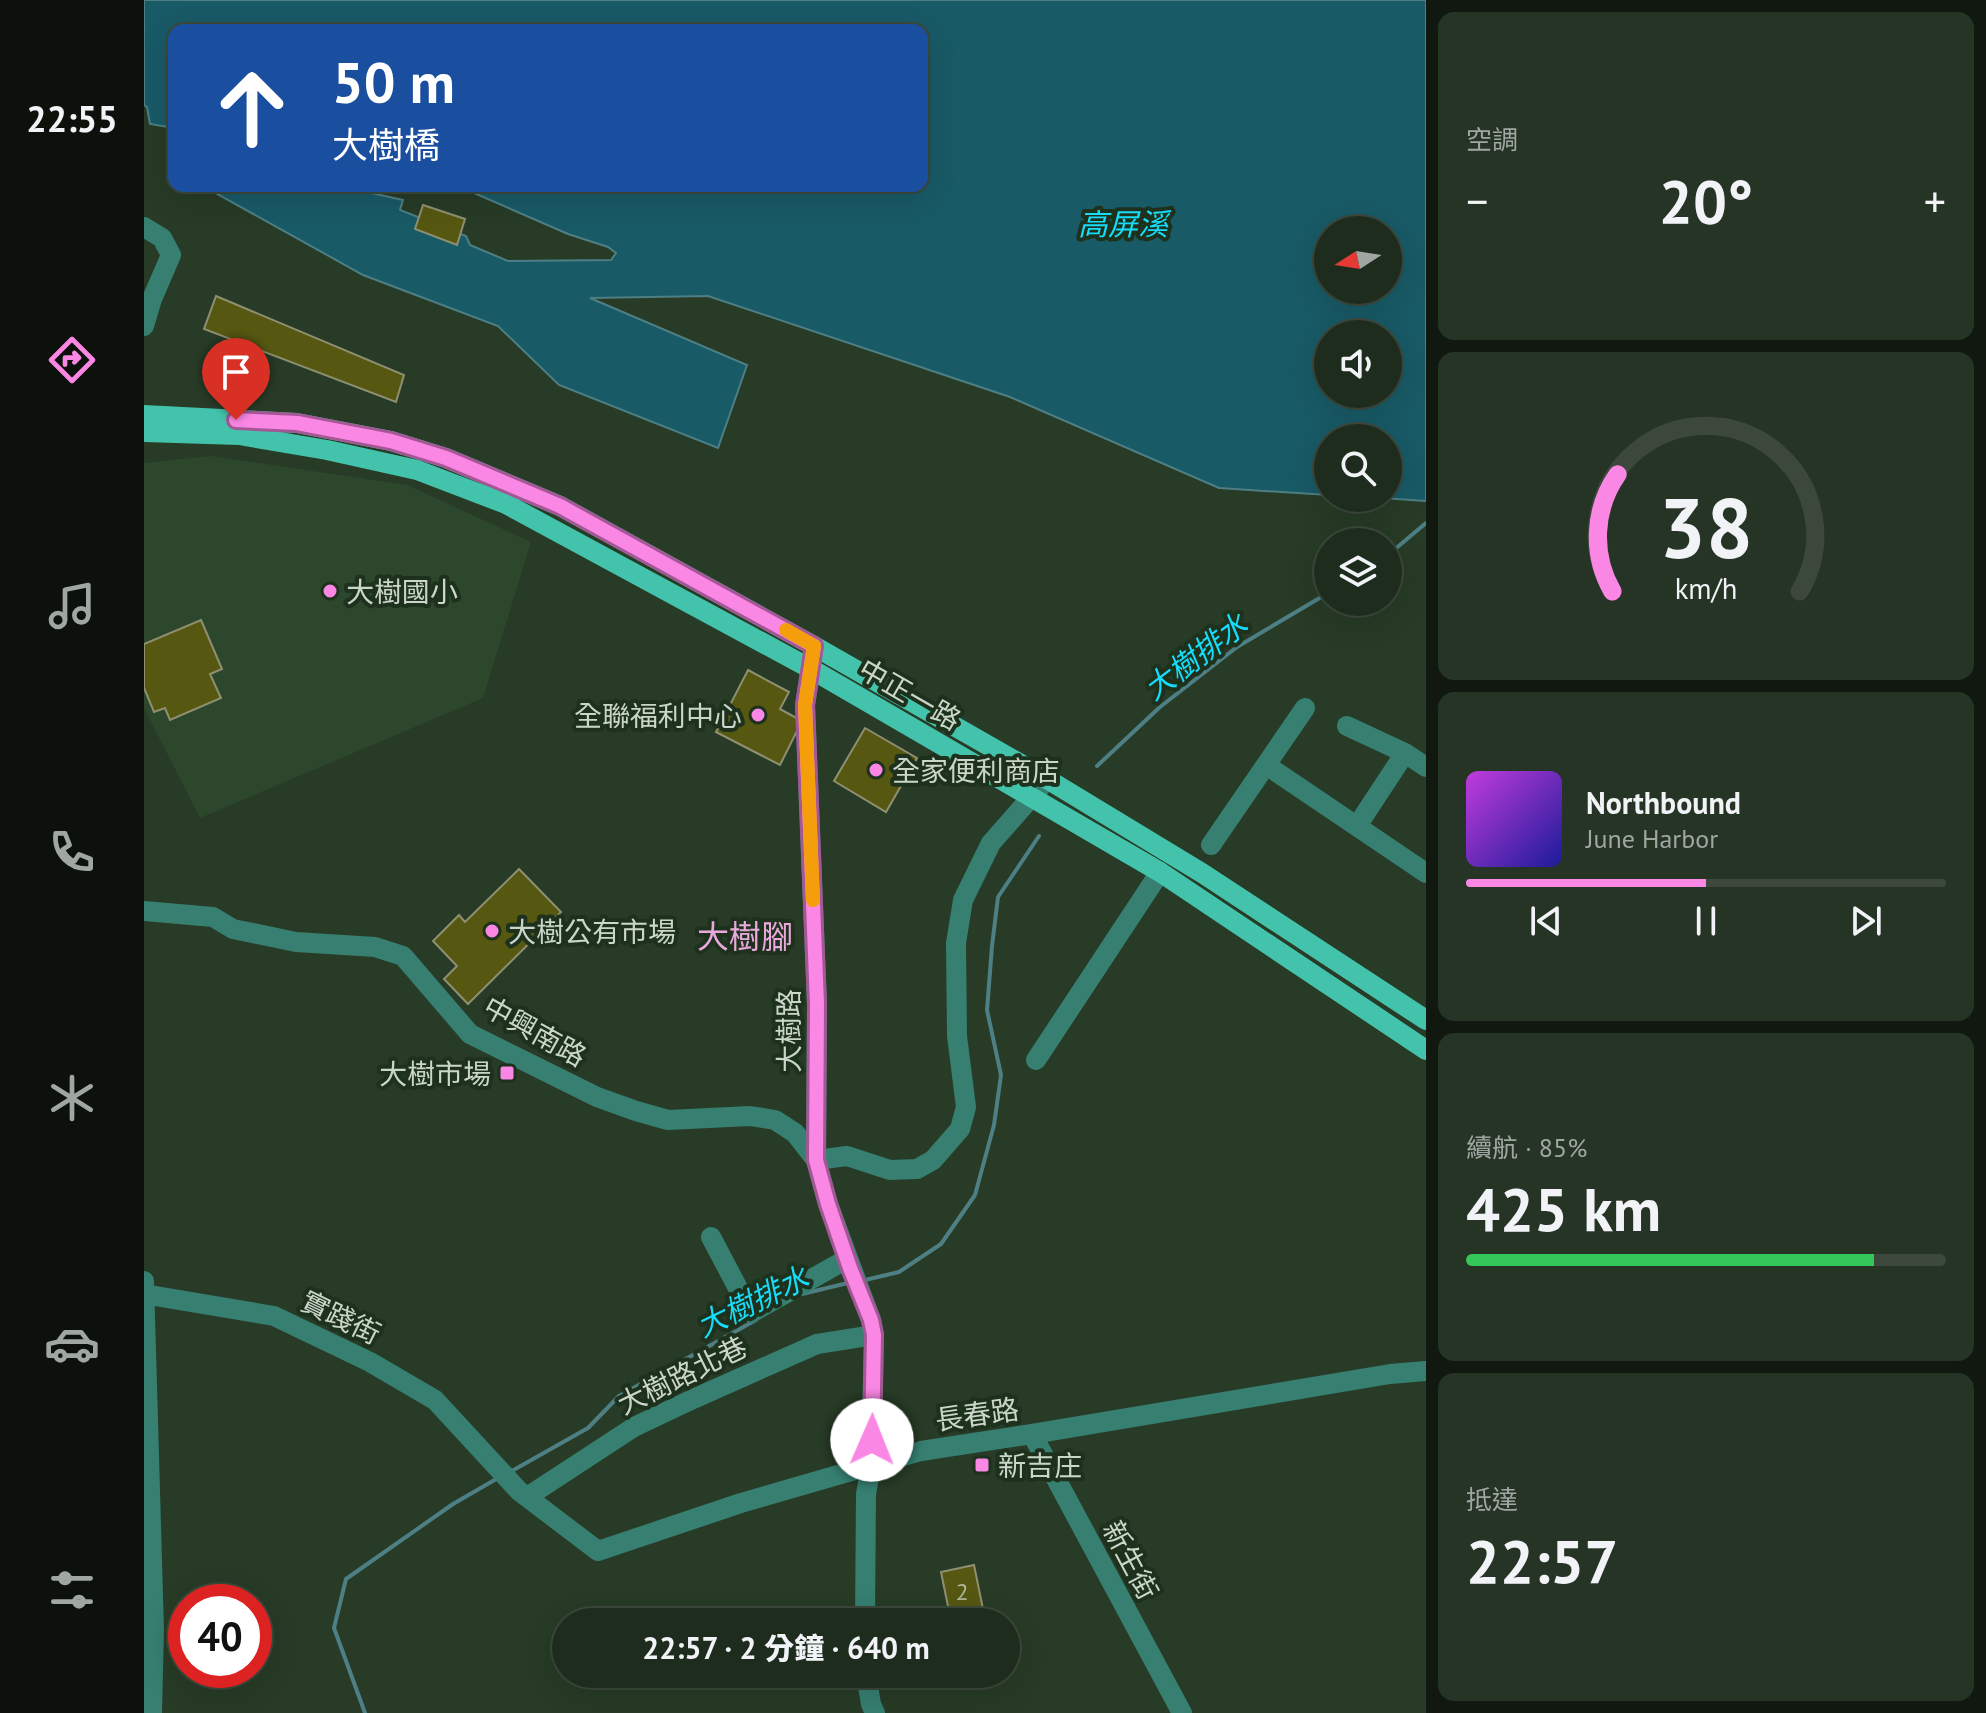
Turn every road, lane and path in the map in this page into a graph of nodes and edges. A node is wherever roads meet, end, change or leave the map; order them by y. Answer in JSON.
{"nodes":[{"id":1,"x":144,"y":227,"type":"edge"},
{"id":2,"x":144,"y":326,"type":"edge"},
{"id":3,"x":144,"y":415,"type":"edge"},
{"id":4,"x":144,"y":432,"type":"edge"},
{"id":5,"x":814,"y":646,"type":"junction"},
{"id":6,"x":811,"y":669,"type":"junction"},
{"id":7,"x":1305,"y":708,"type":"dead end"},
{"id":8,"x":1347,"y":726,"type":"dead end"},
{"id":9,"x":1405,"y":753,"type":"junction"},
{"id":10,"x":1266,"y":765,"type":"junction"},
{"id":11,"x":1426,"y":767,"type":"edge"},
{"id":12,"x":1047,"y":779,"type":"junction"},
{"id":13,"x":1032,"y":798,"type":"junction"},
{"id":14,"x":1357,"y":826,"type":"junction"},
{"id":15,"x":1211,"y":845,"type":"dead end"},
{"id":16,"x":1160,"y":872,"type":"junction"},
{"id":17,"x":1426,"y":873,"type":"edge"},
{"id":18,"x":144,"y":911,"type":"edge"},
{"id":19,"x":1424,"y":1015,"type":"edge"},
{"id":20,"x":1426,"y":1050,"type":"edge"},
{"id":21,"x":1036,"y":1060,"type":"dead end"},
{"id":22,"x":816,"y":1160,"type":"junction"},
{"id":23,"x":711,"y":1237,"type":"dead end"},
{"id":24,"x":848,"y":1263,"type":"junction"},
{"id":25,"x":144,"y":1281,"type":"edge"},
{"id":26,"x":144,"y":1294,"type":"edge"},
{"id":27,"x":873,"y":1327,"type":"junction"},
{"id":28,"x":1426,"y":1371,"type":"edge"},
{"id":29,"x":1032,"y":1434,"type":"junction"},
{"id":30,"x":871,"y":1466,"type":"junction"},
{"id":31,"x":523,"y":1494,"type":"junction"},
{"id":32,"x":147,"y":1508,"type":"edge"},
{"id":33,"x":865,"y":1608,"type":"edge"},
{"id":34,"x":868,"y":1688,"type":"edge"},
{"id":35,"x":152,"y":1713,"type":"edge"},
{"id":36,"x":875,"y":1713,"type":"edge"},
{"id":37,"x":1182,"y":1713,"type":"edge"}],
"edges":[{"from":1,"to":2,"type":"street"},
{"from":3,"to":5,"type":"main road","name":"中正一路"},
{"from":4,"to":6,"type":"main road","name":"中正一路"},
{"from":5,"to":6,"type":"street","name":"大樹路"},
{"from":5,"to":12,"type":"main road","name":"中正一路"},
{"from":6,"to":13,"type":"main road","name":"中正一路"},
{"from":6,"to":22,"type":"street","name":"大樹路"},
{"from":7,"to":10,"type":"street"},
{"from":8,"to":9,"type":"street"},
{"from":9,"to":11,"type":"street"},
{"from":9,"to":14,"type":"street"},
{"from":10,"to":14,"type":"street"},
{"from":10,"to":15,"type":"street"},
{"from":12,"to":13,"type":"street"},
{"from":12,"to":19,"type":"main road","name":"中正一路"},
{"from":13,"to":16,"type":"main road","name":"中正一路"},
{"from":13,"to":22,"type":"street"},
{"from":14,"to":17,"type":"street"},
{"from":16,"to":20,"type":"main road","name":"中正一路"},
{"from":16,"to":21,"type":"street"},
{"from":18,"to":22,"type":"street","name":"中興南路"},
{"from":22,"to":24,"type":"street","name":"大樹路"},
{"from":23,"to":24,"type":"street"},
{"from":24,"to":27,"type":"street","name":"大樹路"},
{"from":25,"to":26,"type":"street"},
{"from":26,"to":31,"type":"street","name":"實踐街"},
{"from":26,"to":32,"type":"street"},
{"from":27,"to":30,"type":"street"},
{"from":27,"to":31,"type":"street","name":"大樹路北巷"},
{"from":28,"to":29,"type":"street","name":"長春路"},
{"from":29,"to":30,"type":"street","name":"長春路"},
{"from":29,"to":37,"type":"street","name":"新生街"},
{"from":30,"to":31,"type":"street","name":"長春路"},
{"from":30,"to":33,"type":"street"},
{"from":32,"to":35,"type":"street"},
{"from":34,"to":36,"type":"street"}]}
